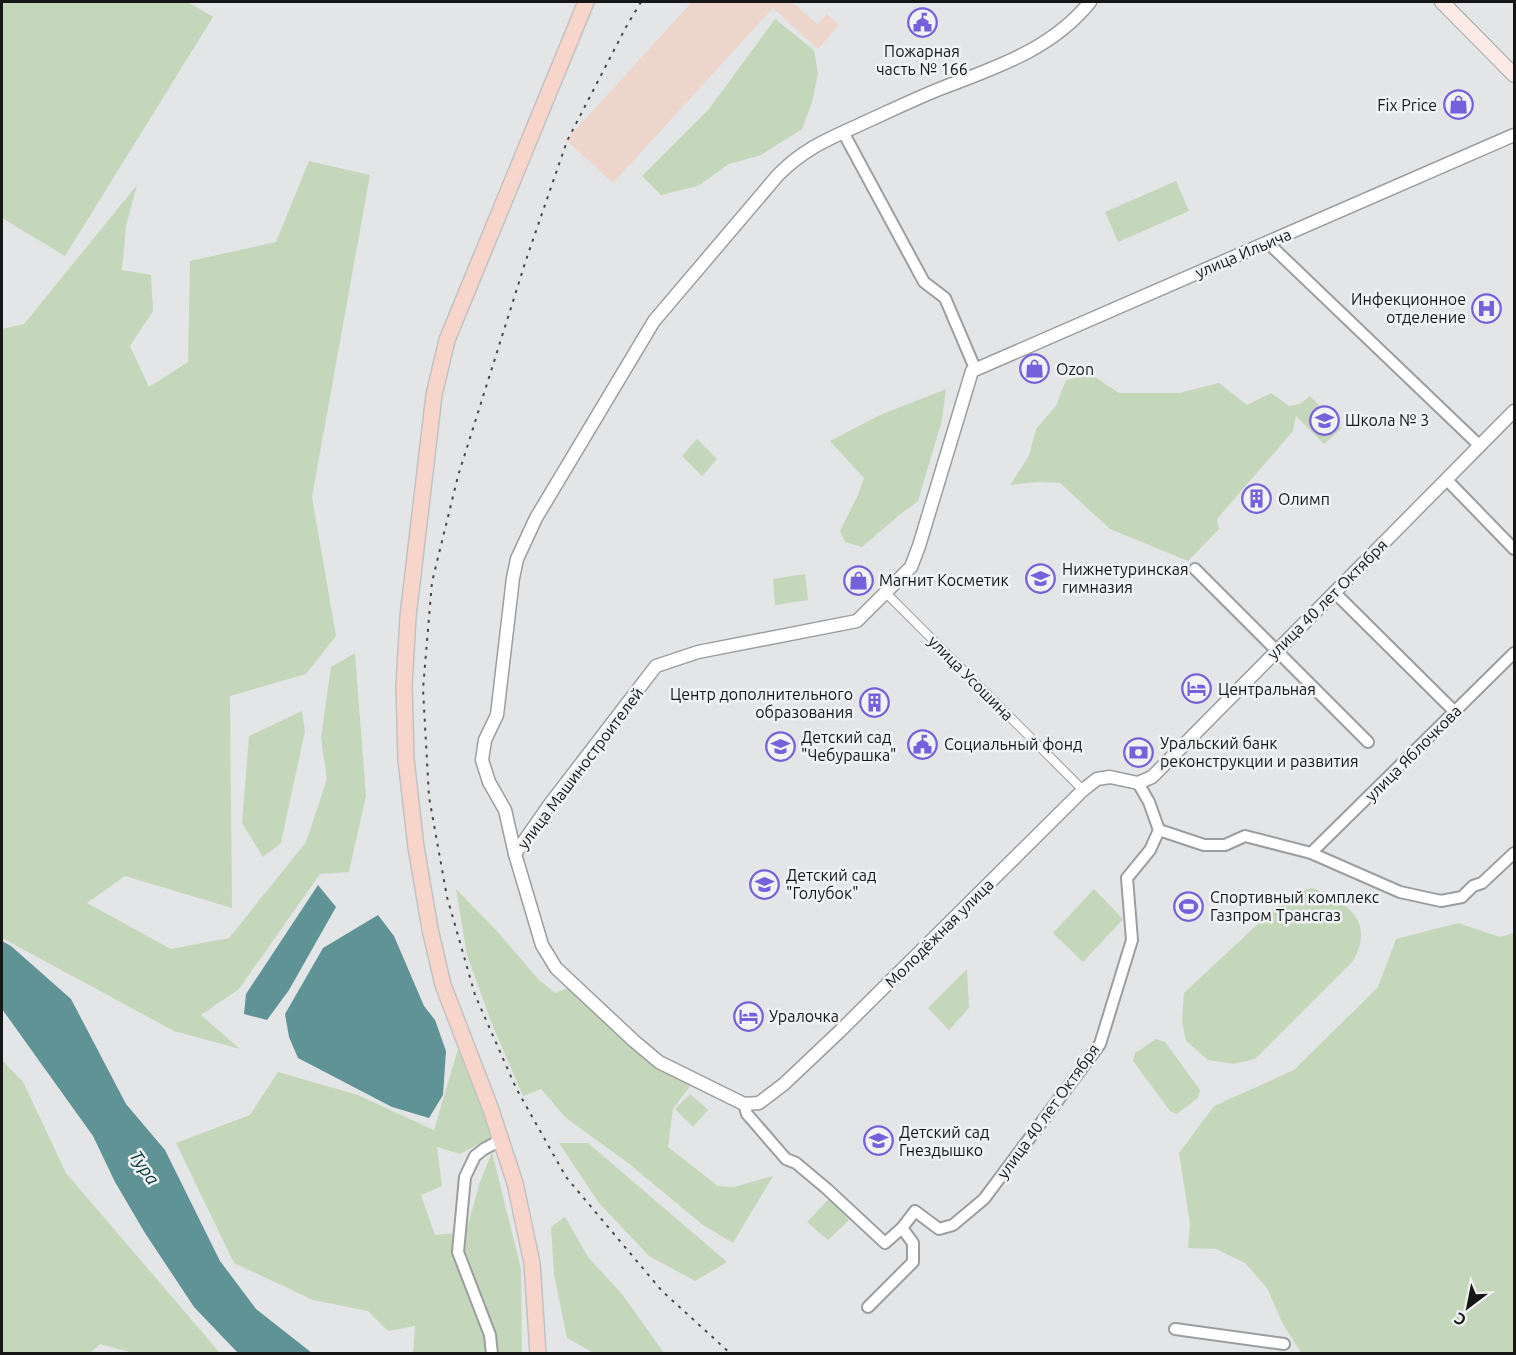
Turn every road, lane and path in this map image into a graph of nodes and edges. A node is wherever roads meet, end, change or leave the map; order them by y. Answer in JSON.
{"nodes":[{"id":1,"x":586,"y":2,"type":"edge"},
{"id":2,"x":1090,"y":2,"type":"edge"},
{"id":3,"x":1442,"y":2,"type":"edge"},
{"id":4,"x":1515,"y":75,"type":"edge"},
{"id":5,"x":843,"y":132,"type":"junction"},
{"id":6,"x":1515,"y":135,"type":"edge"},
{"id":7,"x":1267,"y":242,"type":"junction"},
{"id":8,"x":972,"y":371,"type":"junction"},
{"id":9,"x":1515,"y":411,"type":"edge"},
{"id":10,"x":1480,"y":447,"type":"junction"},
{"id":11,"x":1447,"y":480,"type":"junction"},
{"id":12,"x":1515,"y":549,"type":"edge"},
{"id":13,"x":1195,"y":569,"type":"dead end"},
{"id":14,"x":885,"y":592,"type":"junction"},
{"id":15,"x":1334,"y":592,"type":"junction"},
{"id":16,"x":1276,"y":651,"type":"junction"},
{"id":17,"x":1513,"y":657,"type":"edge"},
{"id":18,"x":1455,"y":712,"type":"junction"},
{"id":19,"x":1368,"y":742,"type":"dead end"},
{"id":20,"x":1138,"y":783,"type":"junction"},
{"id":21,"x":1083,"y":789,"type":"junction"},
{"id":22,"x":1159,"y":830,"type":"junction"},
{"id":23,"x":1311,"y":853,"type":"junction"},
{"id":24,"x":1515,"y":853,"type":"edge"},
{"id":25,"x":516,"y":854,"type":"junction"},
{"id":26,"x":744,"y":1104,"type":"junction"},
{"id":27,"x":501,"y":1140,"type":"junction"},
{"id":28,"x":902,"y":1228,"type":"junction"},
{"id":29,"x":868,"y":1307,"type":"dead end"},
{"id":30,"x":1175,"y":1329,"type":"dead end"},
{"id":31,"x":1284,"y":1344,"type":"dead end"},
{"id":32,"x":492,"y":1353,"type":"edge"},
{"id":33,"x":538,"y":1353,"type":"edge"}],
"edges":[{"from":1,"to":27,"type":"main road"},
{"from":2,"to":5,"type":"street"},
{"from":3,"to":4,"type":"main road"},
{"from":5,"to":8,"type":"street"},
{"from":5,"to":25,"type":"street"},
{"from":6,"to":7,"type":"street","name":"улица Ильича"},
{"from":7,"to":8,"type":"street","name":"улица Ильича"},
{"from":7,"to":10,"type":"street"},
{"from":8,"to":14,"type":"street","name":"улица Машиностроителей"},
{"from":9,"to":10,"type":"street","name":"улица 40 лет Октября"},
{"from":10,"to":11,"type":"street","name":"улица 40 лет Октября"},
{"from":11,"to":12,"type":"street"},
{"from":11,"to":15,"type":"street","name":"улица 40 лет Октября"},
{"from":13,"to":16,"type":"street"},
{"from":14,"to":21,"type":"street","name":"улица Усошина"},
{"from":14,"to":25,"type":"street","name":"улица Машиностроителей"},
{"from":15,"to":16,"type":"street","name":"улица 40 лет Октября"},
{"from":15,"to":18,"type":"street"},
{"from":16,"to":19,"type":"street"},
{"from":16,"to":20,"type":"street","name":"улица 40 лет Октября"},
{"from":17,"to":18,"type":"street","name":"улица Яблочкова"},
{"from":18,"to":23,"type":"street","name":"улица Яблочкова"},
{"from":20,"to":21,"type":"street","name":"Молодёжная улица"},
{"from":20,"to":22,"type":"street"},
{"from":21,"to":26,"type":"street","name":"Молодёжная улица"},
{"from":22,"to":23,"type":"street"},
{"from":22,"to":28,"type":"street","name":"улица 40 лет Октября"},
{"from":23,"to":24,"type":"street"},
{"from":25,"to":26,"type":"street","name":"улица Машиностроителей"},
{"from":26,"to":28,"type":"street"},
{"from":27,"to":32,"type":"street"},
{"from":27,"to":33,"type":"main road"},
{"from":28,"to":29,"type":"street"},
{"from":30,"to":31,"type":"street"}]}
